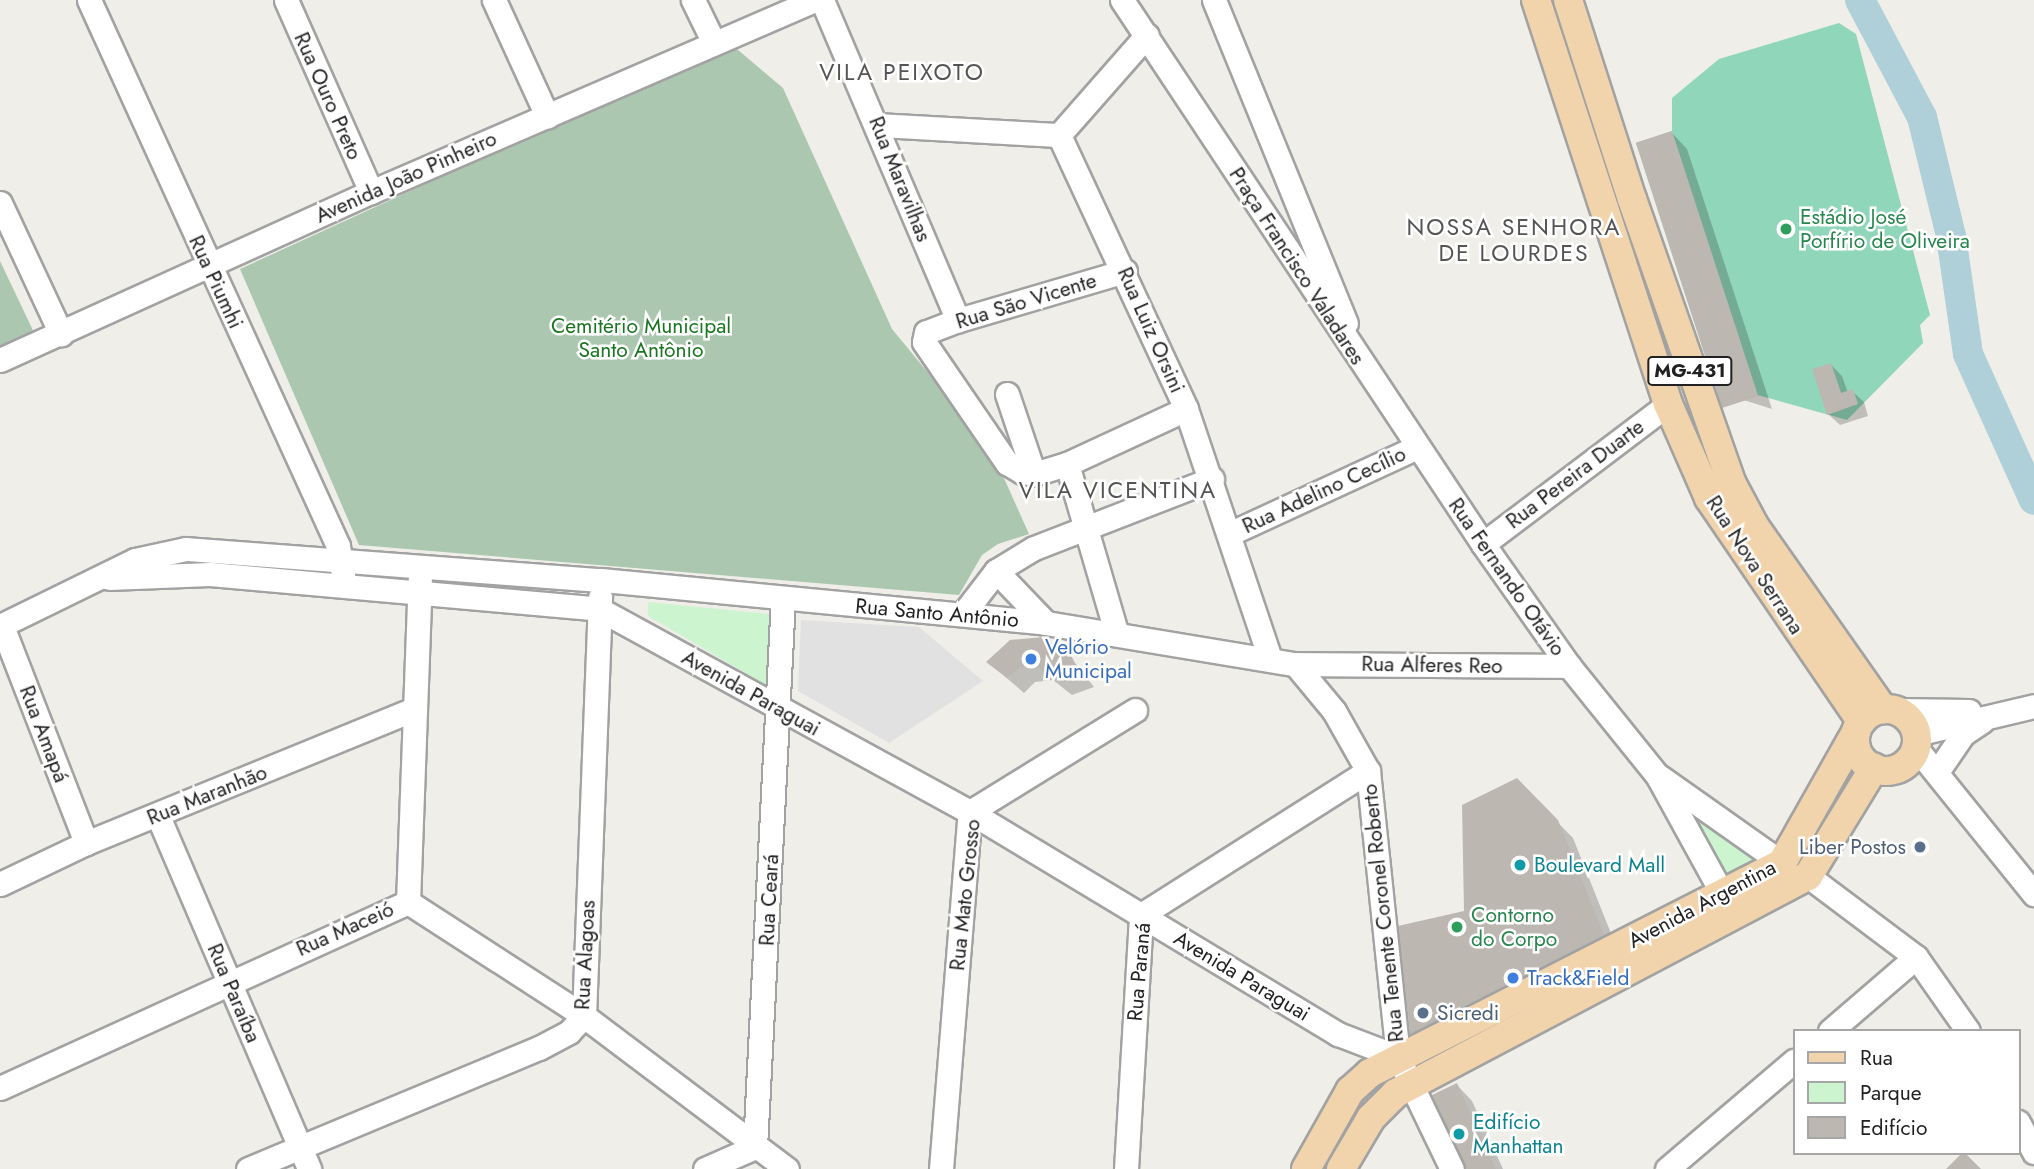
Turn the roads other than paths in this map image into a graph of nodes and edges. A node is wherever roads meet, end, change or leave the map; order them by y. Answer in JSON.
{"nodes":[{"id":1,"x":89,"y":0,"type":"edge"},
{"id":2,"x":286,"y":0,"type":"edge"},
{"id":3,"x":494,"y":0,"type":"edge"},
{"id":4,"x":693,"y":0,"type":"edge"},
{"id":5,"x":815,"y":0,"type":"edge"},
{"id":6,"x":822,"y":0,"type":"edge"},
{"id":7,"x":1122,"y":0,"type":"edge"},
{"id":8,"x":1214,"y":0,"type":"edge"},
{"id":9,"x":1536,"y":0,"type":"edge"},
{"id":10,"x":1568,"y":0,"type":"edge"},
{"id":11,"x":1147,"y":35,"type":"junction"},
{"id":12,"x":714,"y":43,"type":"junction"},
{"id":13,"x":547,"y":116,"type":"junction"},
{"id":14,"x":879,"y":125,"type":"junction"},
{"id":15,"x":1059,"y":135,"type":"junction"},
{"id":16,"x":371,"y":192,"type":"junction"},
{"id":17,"x":0,"y":203,"type":"edge"},
{"id":18,"x":209,"y":266,"type":"junction"},
{"id":19,"x":1125,"y":271,"type":"junction"},
{"id":20,"x":958,"y":320,"type":"junction"},
{"id":21,"x":61,"y":334,"type":"junction"},
{"id":22,"x":0,"y":360,"type":"edge"},
{"id":23,"x":1366,"y":372,"type":"junction"},
{"id":24,"x":1007,"y":394,"type":"dead end"},
{"id":25,"x":1668,"y":404,"type":"junction"},
{"id":26,"x":1186,"y":409,"type":"junction"},
{"id":27,"x":1417,"y":447,"type":"junction"},
{"id":28,"x":1067,"y":464,"type":"junction"},
{"id":29,"x":1034,"y":474,"type":"junction"},
{"id":30,"x":1212,"y":479,"type":"junction"},
{"id":31,"x":1087,"y":525,"type":"junction"},
{"id":32,"x":1231,"y":533,"type":"junction"},
{"id":33,"x":1483,"y":544,"type":"junction"},
{"id":34,"x":419,"y":568,"type":"junction"},
{"id":35,"x":996,"y":571,"type":"junction"},
{"id":36,"x":343,"y":574,"type":"junction"},
{"id":37,"x":601,"y":580,"type":"junction"},
{"id":38,"x":420,"y":591,"type":"junction"},
{"id":39,"x":783,"y":599,"type":"junction"},
{"id":40,"x":599,"y":609,"type":"junction"},
{"id":41,"x":963,"y":614,"type":"junction"},
{"id":42,"x":1046,"y":623,"type":"junction"},
{"id":43,"x":1,"y":626,"type":"edge"},
{"id":44,"x":1116,"y":632,"type":"junction"},
{"id":45,"x":1270,"y":658,"type":"junction"},
{"id":46,"x":1295,"y":664,"type":"junction"},
{"id":47,"x":1569,"y":666,"type":"junction"},
{"id":48,"x":2034,"y":706,"type":"edge"},
{"id":49,"x":415,"y":709,"type":"junction"},
{"id":50,"x":780,"y":710,"type":"junction"},
{"id":51,"x":1135,"y":710,"type":"dead end"},
{"id":52,"x":1997,"y":711,"type":"junction"},
{"id":53,"x":1874,"y":719,"type":"junction"},
{"id":54,"x":1916,"y":741,"type":"junction"},
{"id":55,"x":1874,"y":768,"type":"junction"},
{"id":56,"x":1368,"y":771,"type":"junction"},
{"id":57,"x":1937,"y":772,"type":"junction"},
{"id":58,"x":1657,"y":775,"type":"junction"},
{"id":59,"x":970,"y":812,"type":"junction"},
{"id":60,"x":158,"y":816,"type":"junction"},
{"id":61,"x":86,"y":843,"type":"junction"},
{"id":62,"x":1782,"y":863,"type":"junction"},
{"id":63,"x":1808,"y":876,"type":"junction"},
{"id":64,"x":0,"y":884,"type":"edge"},
{"id":65,"x":2034,"y":894,"type":"edge"},
{"id":66,"x":1723,"y":895,"type":"junction"},
{"id":67,"x":408,"y":902,"type":"junction"},
{"id":68,"x":1141,"y":915,"type":"junction"},
{"id":69,"x":1916,"y":957,"type":"junction"},
{"id":70,"x":1609,"y":968,"type":"junction"},
{"id":71,"x":228,"y":981,"type":"junction"},
{"id":72,"x":584,"y":1016,"type":"junction"},
{"id":73,"x":1832,"y":1029,"type":"edge"},
{"id":74,"x":1967,"y":1029,"type":"edge"},
{"id":75,"x":1338,"y":1034,"type":"junction"},
{"id":76,"x":1398,"y":1057,"type":"junction"},
{"id":77,"x":1792,"y":1063,"type":"edge"},
{"id":78,"x":1370,"y":1073,"type":"junction"},
{"id":79,"x":1411,"y":1084,"type":"junction"},
{"id":80,"x":0,"y":1088,"type":"edge"},
{"id":81,"x":2020,"y":1126,"type":"edge"},
{"id":82,"x":300,"y":1146,"type":"junction"},
{"id":83,"x":755,"y":1147,"type":"junction"},
{"id":84,"x":2034,"y":1152,"type":"edge"},
{"id":85,"x":248,"y":1169,"type":"edge"},
{"id":86,"x":309,"y":1169,"type":"edge"},
{"id":87,"x":705,"y":1169,"type":"edge"},
{"id":88,"x":787,"y":1169,"type":"edge"},
{"id":89,"x":942,"y":1169,"type":"edge"},
{"id":90,"x":1126,"y":1169,"type":"edge"},
{"id":91,"x":1306,"y":1169,"type":"edge"},
{"id":92,"x":1340,"y":1169,"type":"edge"},
{"id":93,"x":1452,"y":1169,"type":"edge"},
{"id":94,"x":1667,"y":1169,"type":"edge"}],
"edges":[{"from":1,"to":18,"type":"street","name":"Rua Piumhi"},
{"from":2,"to":16,"type":"street","name":"Rua Ouro Preto"},
{"from":3,"to":13,"type":"street"},
{"from":4,"to":12,"type":"street"},
{"from":5,"to":12,"type":"street","name":"Avenida João Pinheiro"},
{"from":6,"to":14,"type":"street","name":"Rua Maravilhas"},
{"from":7,"to":11,"type":"street","name":"Praça Francisco Valadares"},
{"from":8,"to":23,"type":"street","name":"Praça Francisco Valadares"},
{"from":9,"to":25,"type":"main road","name":"Rua Nova Serrana"},
{"from":10,"to":53,"type":"main road","name":"Rua Nova Serrana","number":"MG-431"},
{"from":11,"to":15,"type":"street"},
{"from":11,"to":23,"type":"street","name":"Praça Francisco Valadares"},
{"from":12,"to":13,"type":"street","name":"Avenida João Pinheiro"},
{"from":13,"to":16,"type":"street","name":"Avenida João Pinheiro"},
{"from":14,"to":15,"type":"street"},
{"from":14,"to":20,"type":"street","name":"Rua Maravilhas"},
{"from":15,"to":19,"type":"street","name":"Rua Luiz Orsini"},
{"from":16,"to":18,"type":"street","name":"Avenida João Pinheiro"},
{"from":17,"to":21,"type":"street"},
{"from":18,"to":21,"type":"street","name":"Avenida João Pinheiro"},
{"from":18,"to":36,"type":"street","name":"Rua Piumhi"},
{"from":19,"to":20,"type":"street","name":"Rua São Vicente"},
{"from":19,"to":26,"type":"street","name":"Rua Luiz Orsini"},
{"from":20,"to":29,"type":"street","name":"Rua São Vicente"},
{"from":21,"to":22,"type":"street","name":"Avenida João Pinheiro"},
{"from":23,"to":27,"type":"street","name":"Rua Fernando Otávio"},
{"from":24,"to":29,"type":"street"},
{"from":25,"to":33,"type":"street","name":"Rua Pereira Duarte"},
{"from":25,"to":53,"type":"main road","name":"Rua Nova Serrana"},
{"from":26,"to":28,"type":"street"},
{"from":26,"to":30,"type":"street","name":"Rua Luiz Orsini"},
{"from":27,"to":32,"type":"street","name":"Rua Adelino Cecílio"},
{"from":27,"to":33,"type":"street","name":"Rua Fernando Otávio"},
{"from":28,"to":29,"type":"street"},
{"from":28,"to":31,"type":"street"},
{"from":30,"to":31,"type":"street"},
{"from":30,"to":32,"type":"street","name":"Rua Luiz Orsini"},
{"from":31,"to":35,"type":"street"},
{"from":31,"to":44,"type":"street"},
{"from":32,"to":45,"type":"street","name":"Rua Luiz Orsini"},
{"from":33,"to":47,"type":"street","name":"Rua Fernando Otávio"},
{"from":34,"to":36,"type":"street","name":"Avenida Paraguai"},
{"from":34,"to":37,"type":"street","name":"Avenida Paraguai"},
{"from":34,"to":38,"type":"street","name":"Rua Maceió"},
{"from":35,"to":41,"type":"street"},
{"from":35,"to":42,"type":"street"},
{"from":36,"to":38,"type":"street","name":"Avenida Paraguai"},
{"from":36,"to":43,"type":"street","name":"Avenida Paraguai"},
{"from":37,"to":39,"type":"street","name":"Rua Santo Antônio"},
{"from":37,"to":40,"type":"street","name":"Rua Alagoas"},
{"from":38,"to":40,"type":"street","name":"Avenida Paraguai"},
{"from":38,"to":49,"type":"street","name":"Rua Maceió"},
{"from":39,"to":41,"type":"street","name":"Rua Santo Antônio"},
{"from":39,"to":50,"type":"street","name":"Rua Ceará"},
{"from":40,"to":50,"type":"street","name":"Avenida Paraguai"},
{"from":40,"to":72,"type":"street","name":"Rua Alagoas"},
{"from":41,"to":42,"type":"street","name":"Rua Santo Antônio"},
{"from":42,"to":44,"type":"street","name":"Rua Santo Antônio"},
{"from":43,"to":61,"type":"street","name":"Rua Amapá"},
{"from":44,"to":45,"type":"street","name":"Rua Santo Antônio"},
{"from":45,"to":46,"type":"street","name":"Rua Santo Antônio"},
{"from":46,"to":47,"type":"street","name":"Rua Alferes Reo"},
{"from":46,"to":56,"type":"street"},
{"from":47,"to":58,"type":"street","name":"Rua Fernando Otávio"},
{"from":48,"to":52,"type":"street"},
{"from":49,"to":60,"type":"street","name":"Rua Maranhão"},
{"from":49,"to":67,"type":"street","name":"Rua Maceió"},
{"from":50,"to":59,"type":"street","name":"Avenida Paraguai"},
{"from":50,"to":83,"type":"street","name":"Rua Ceará"},
{"from":51,"to":59,"type":"street","name":"Rua Mato Grosso"},
{"from":52,"to":53,"type":"street"},
{"from":52,"to":54,"type":"street"},
{"from":52,"to":57,"type":"street"},
{"from":53,"to":54,"type":"main road"},
{"from":53,"to":55,"type":"main road"},
{"from":53,"to":62,"type":"main road","name":"Avenida Argentina"},
{"from":54,"to":55,"type":"main road"},
{"from":54,"to":57,"type":"street"},
{"from":55,"to":63,"type":"main road","name":"Avenida Argentina"},
{"from":56,"to":68,"type":"street","name":"Rua Paraná"},
{"from":56,"to":76,"type":"street","name":"Rua Tenente Coronel Roberto"},
{"from":57,"to":65,"type":"street"},
{"from":58,"to":62,"type":"street"},
{"from":58,"to":66,"type":"street"},
{"from":59,"to":68,"type":"street","name":"Avenida Paraguai"},
{"from":59,"to":89,"type":"street","name":"Rua Mato Grosso"},
{"from":60,"to":61,"type":"street","name":"Rua Maranhão"},
{"from":60,"to":71,"type":"street","name":"Rua Paraíba"},
{"from":61,"to":64,"type":"street","name":"Rua Maranhão"},
{"from":62,"to":66,"type":"main road","name":"Avenida Argentina"},
{"from":63,"to":69,"type":"street"},
{"from":63,"to":70,"type":"main road","name":"Avenida Argentina"},
{"from":66,"to":70,"type":"main road","name":"Avenida Argentina"},
{"from":67,"to":71,"type":"street","name":"Rua Maceió"},
{"from":67,"to":72,"type":"street"},
{"from":68,"to":75,"type":"street","name":"Avenida Paraguai"},
{"from":68,"to":90,"type":"street","name":"Rua Paraná"},
{"from":69,"to":73,"type":"street"},
{"from":69,"to":74,"type":"street"},
{"from":70,"to":76,"type":"main road","name":"Avenida Argentina"},
{"from":70,"to":79,"type":"main road","name":"Avenida Argentina"},
{"from":71,"to":80,"type":"street","name":"Rua Maceió"},
{"from":71,"to":82,"type":"street","name":"Rua Paraíba"},
{"from":72,"to":82,"type":"street","name":"Rua Alagoas"},
{"from":72,"to":83,"type":"street"},
{"from":75,"to":76,"type":"street","name":"Avenida Paraguai"},
{"from":75,"to":78,"type":"street","name":"Avenida Paraguai"},
{"from":76,"to":78,"type":"main road","name":"Avenida Argentina"},
{"from":76,"to":79,"type":"street","name":"Rua Tenente Coronel Roberto"},
{"from":77,"to":94,"type":"street"},
{"from":78,"to":91,"type":"main road","name":"Avenida Argentina"},
{"from":79,"to":92,"type":"main road","name":"Avenida Argentina"},
{"from":79,"to":93,"type":"street","name":"Rua Tenente Coronel Roberto"},
{"from":81,"to":84,"type":"street"},
{"from":82,"to":85,"type":"street","name":"Rua Alagoas"},
{"from":82,"to":86,"type":"street","name":"Rua Paraíba"},
{"from":83,"to":87,"type":"street"},
{"from":83,"to":88,"type":"street"}]}
